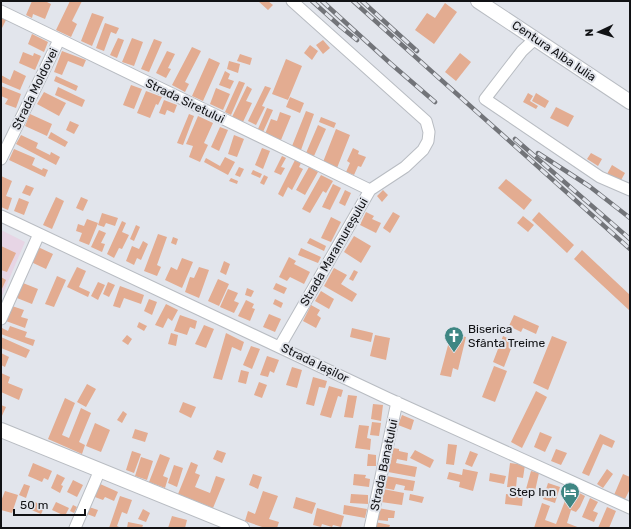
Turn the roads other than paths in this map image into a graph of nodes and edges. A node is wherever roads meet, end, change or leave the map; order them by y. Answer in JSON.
{"nodes":[{"id":1,"x":292,"y":1,"type":"edge"},
{"id":2,"x":478,"y":1,"type":"edge"},
{"id":3,"x":1,"y":11,"type":"edge"},
{"id":4,"x":536,"y":38,"type":"junction"},
{"id":5,"x":59,"y":40,"type":"junction"},
{"id":6,"x":630,"y":102,"type":"edge"},
{"id":7,"x":1,"y":159,"type":"edge"},
{"id":8,"x":370,"y":190,"type":"junction"},
{"id":9,"x":630,"y":190,"type":"edge"},
{"id":10,"x":1,"y":216,"type":"edge"},
{"id":11,"x":39,"y":234,"type":"junction"},
{"id":12,"x":1,"y":319,"type":"edge"},
{"id":13,"x":280,"y":346,"type":"junction"},
{"id":14,"x":397,"y":402,"type":"junction"},
{"id":15,"x":1,"y":430,"type":"edge"},
{"id":16,"x":100,"y":470,"type":"junction"},
{"id":17,"x":630,"y":508,"type":"edge"},
{"id":18,"x":75,"y":528,"type":"edge"},
{"id":19,"x":242,"y":528,"type":"edge"},
{"id":20,"x":370,"y":528,"type":"edge"}],
"edges":[{"from":1,"to":8,"type":"street","name":"Strada Maramureșului"},
{"from":2,"to":4,"type":"main road","name":"Centura Alba Iulia"},
{"from":3,"to":5,"type":"street","name":"Strada Siretului"},
{"from":4,"to":6,"type":"main road","name":"Centura Alba Iulia"},
{"from":4,"to":9,"type":"street"},
{"from":5,"to":7,"type":"street","name":"Strada Moldovei"},
{"from":5,"to":8,"type":"street","name":"Strada Siretului"},
{"from":8,"to":13,"type":"street","name":"Strada Maramureșului"},
{"from":10,"to":11,"type":"street","name":"Strada Iașilor"},
{"from":11,"to":12,"type":"street"},
{"from":11,"to":13,"type":"street","name":"Strada Iașilor"},
{"from":13,"to":14,"type":"street","name":"Strada Iașilor"},
{"from":14,"to":17,"type":"street","name":"Strada Iașilor"},
{"from":14,"to":20,"type":"street","name":"Strada Banatului"},
{"from":15,"to":16,"type":"main road"},
{"from":16,"to":18,"type":"street"},
{"from":16,"to":19,"type":"main road"}]}
